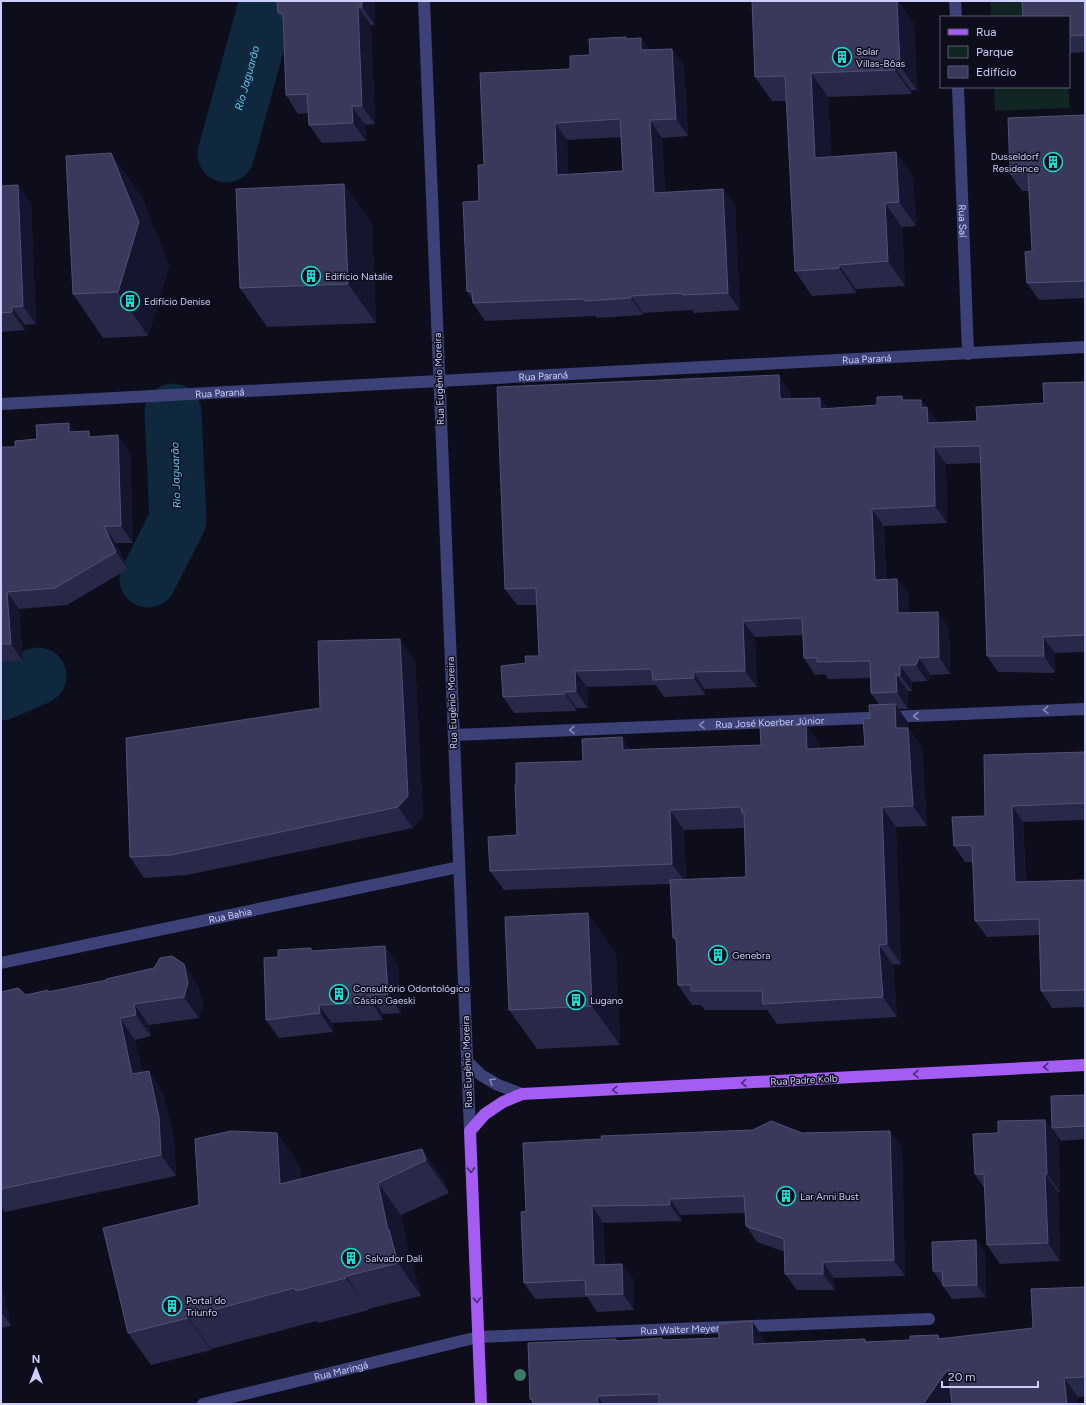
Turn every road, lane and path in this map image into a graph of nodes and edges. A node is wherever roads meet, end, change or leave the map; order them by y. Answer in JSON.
{"nodes":[{"id":1,"x":424,"y":1,"type":"edge"},
{"id":2,"x":955,"y":1,"type":"edge"},
{"id":3,"x":956,"y":16,"type":"edge"},
{"id":4,"x":958,"y":88,"type":"edge"},
{"id":5,"x":1085,"y":347,"type":"edge"},
{"id":6,"x":968,"y":354,"type":"junction"},
{"id":7,"x":439,"y":382,"type":"junction"},
{"id":8,"x":1,"y":404,"type":"edge"},
{"id":9,"x":1085,"y":709,"type":"edge"},
{"id":10,"x":454,"y":735,"type":"junction"},
{"id":11,"x":459,"y":868,"type":"junction"},
{"id":12,"x":1,"y":963,"type":"edge"},
{"id":13,"x":467,"y":1061,"type":"junction"},
{"id":14,"x":1085,"y":1065,"type":"edge"},
{"id":15,"x":522,"y":1094,"type":"junction"},
{"id":16,"x":470,"y":1131,"type":"junction"},
{"id":17,"x":929,"y":1319,"type":"dead end"},
{"id":18,"x":478,"y":1337,"type":"junction"},
{"id":19,"x":203,"y":1404,"type":"edge"},
{"id":20,"x":481,"y":1404,"type":"edge"}],
"edges":[{"from":1,"to":7,"type":"street","name":"Rua Eugênio Moreira"},
{"from":2,"to":3,"type":"street"},
{"from":4,"to":6,"type":"street","name":"Rua Saí"},
{"from":5,"to":6,"type":"street","name":"Rua Paraná"},
{"from":6,"to":7,"type":"street","name":"Rua Paraná"},
{"from":7,"to":8,"type":"street","name":"Rua Paraná"},
{"from":7,"to":10,"type":"street","name":"Rua Eugênio Moreira"},
{"from":9,"to":10,"type":"street","name":"Rua José Koerber Júnior","one_way":true},
{"from":10,"to":11,"type":"street","name":"Rua Eugênio Moreira"},
{"from":11,"to":12,"type":"street","name":"Rua Bahia"},
{"from":11,"to":13,"type":"street","name":"Rua Eugênio Moreira"},
{"from":15,"to":13,"type":"street","name":"Rua Padre Kolb","one_way":true},
{"from":13,"to":16,"type":"street","name":"Rua Eugênio Moreira"},
{"from":14,"to":15,"type":"main road","name":"Rua Padre Kolb","one_way":true},
{"from":15,"to":16,"type":"main road","name":"Rua Padre Kolb"},
{"from":16,"to":18,"type":"main road","name":"Rua Eugênio Moreira","one_way":true},
{"from":17,"to":18,"type":"street","name":"Rua Walter Meyer"},
{"from":18,"to":19,"type":"street","name":"Rua Maringá"},
{"from":18,"to":20,"type":"main road","name":"Rua Eugênio Moreira"}]}
